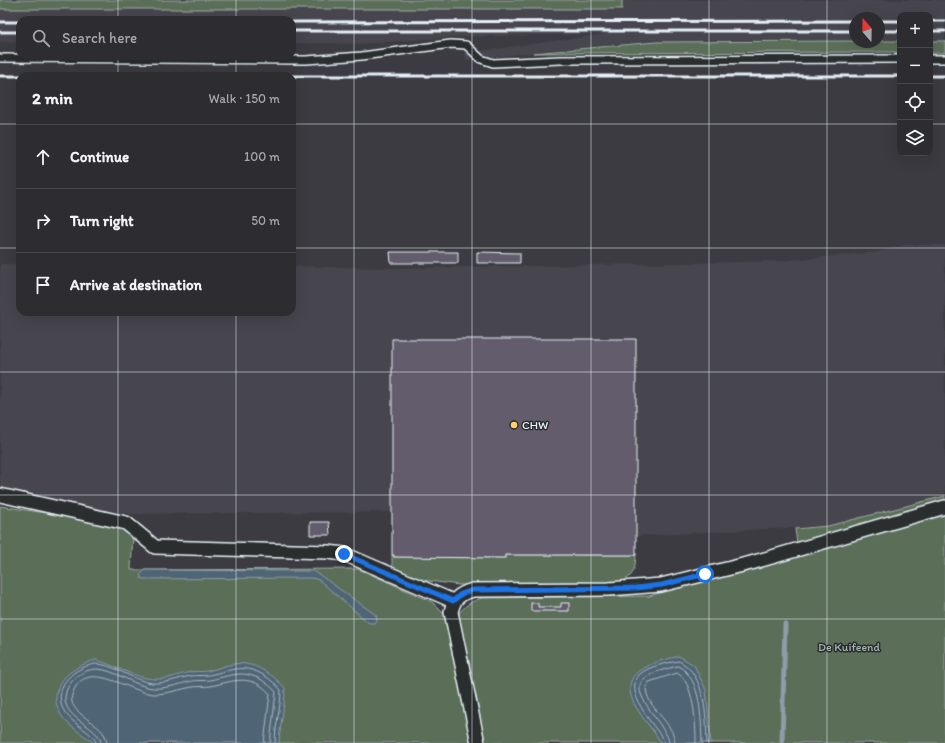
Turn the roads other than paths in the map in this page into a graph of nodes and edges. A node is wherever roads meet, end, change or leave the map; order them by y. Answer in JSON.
{"nodes":[{"id":1,"x":0,"y":58,"type":"edge"},
{"id":2,"x":16,"y":58,"type":"edge"},
{"id":3,"x":897,"y":59,"type":"edge"},
{"id":4,"x":933,"y":59,"type":"edge"},
{"id":5,"x":945,"y":59,"type":"edge"},
{"id":6,"x":296,"y":60,"type":"edge"},
{"id":7,"x":0,"y":495,"type":"edge"},
{"id":8,"x":945,"y":507,"type":"edge"},
{"id":9,"x":453,"y":601,"type":"junction"},
{"id":10,"x":478,"y":743,"type":"edge"}],
"edges":[{"from":1,"to":2,"type":"lane"},
{"from":3,"to":6,"type":"lane"},
{"from":4,"to":5,"type":"lane"},
{"from":7,"to":9,"type":"street"},
{"from":8,"to":9,"type":"street"},
{"from":9,"to":10,"type":"street"}]}
